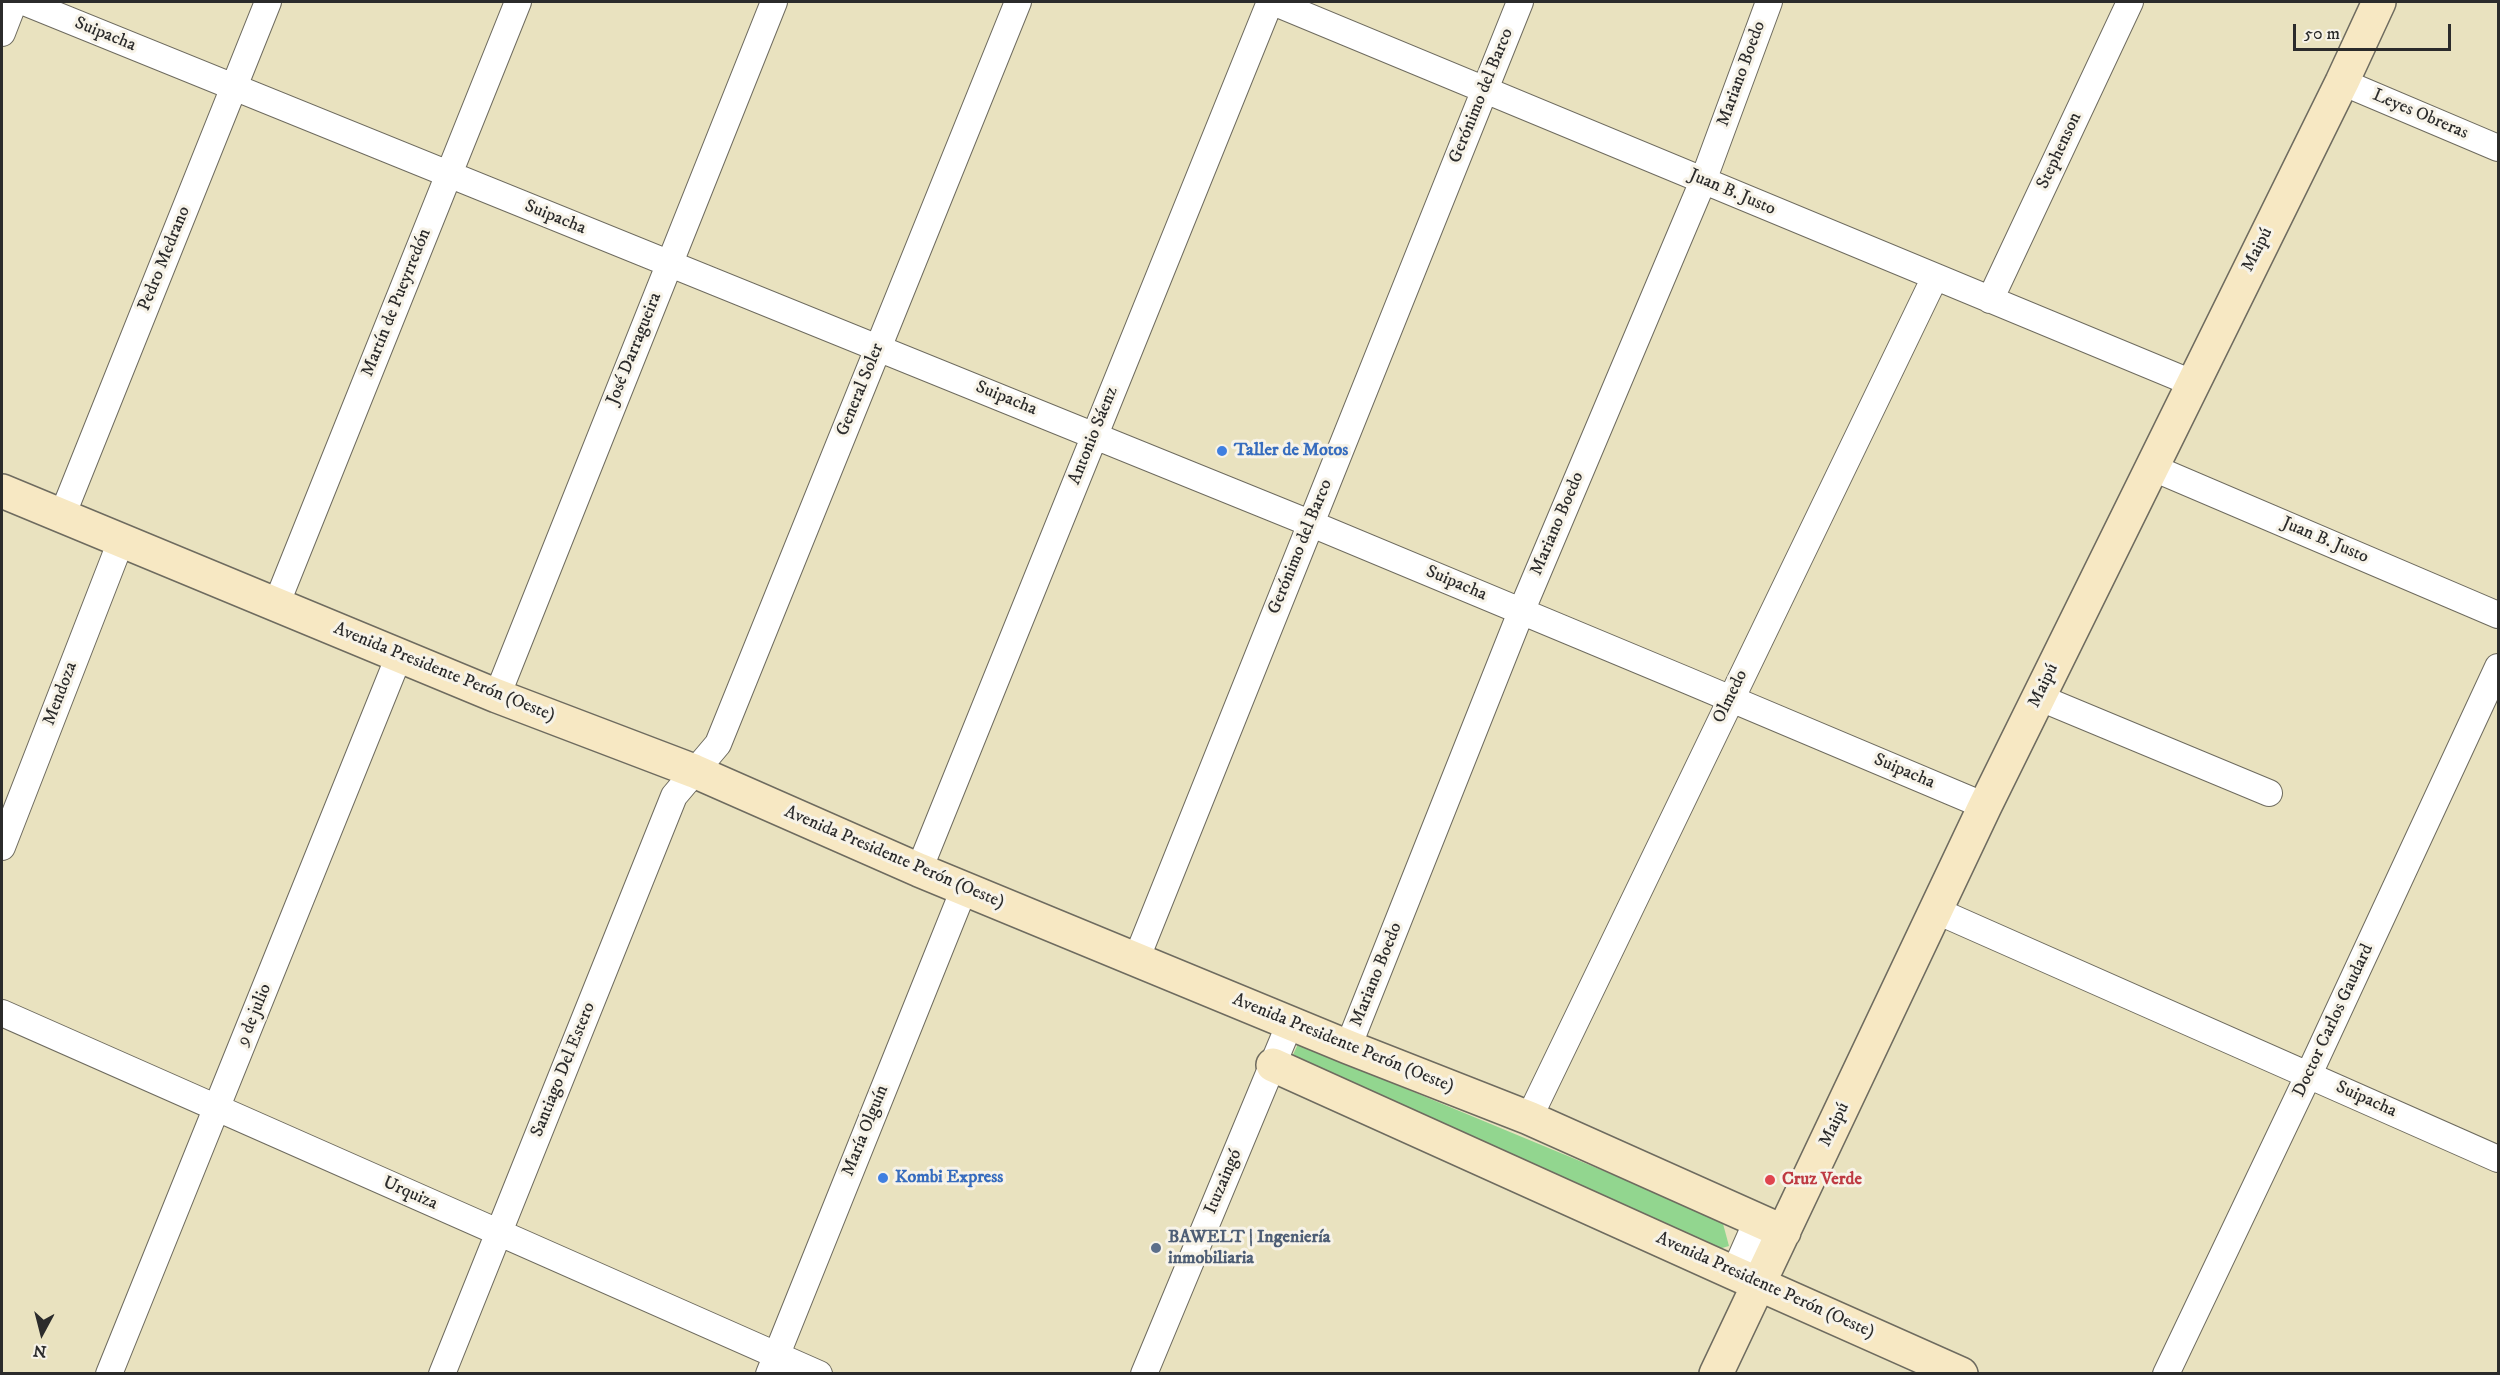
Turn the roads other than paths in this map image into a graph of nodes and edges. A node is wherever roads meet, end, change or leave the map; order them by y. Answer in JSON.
{"nodes":[{"id":1,"x":14,"y":2,"type":"edge"},
{"id":2,"x":24,"y":2,"type":"edge"},
{"id":3,"x":268,"y":2,"type":"edge"},
{"id":4,"x":518,"y":2,"type":"edge"},
{"id":5,"x":774,"y":2,"type":"edge"},
{"id":6,"x":1018,"y":2,"type":"edge"},
{"id":7,"x":1272,"y":2,"type":"edge"},
{"id":8,"x":1520,"y":2,"type":"edge"},
{"id":9,"x":1769,"y":2,"type":"edge"},
{"id":10,"x":2130,"y":2,"type":"edge"},
{"id":11,"x":2379,"y":2,"type":"edge"},
{"id":12,"x":2,"y":33,"type":"edge"},
{"id":13,"x":2342,"y":82,"type":"junction"},
{"id":14,"x":233,"y":87,"type":"junction"},
{"id":15,"x":1485,"y":89,"type":"junction"},
{"id":16,"x":2499,"y":148,"type":"edge"},
{"id":17,"x":448,"y":176,"type":"junction"},
{"id":18,"x":1703,"y":181,"type":"junction"},
{"id":19,"x":669,"y":263,"type":"junction"},
{"id":20,"x":1935,"y":277,"type":"junction"},
{"id":21,"x":1990,"y":300,"type":"junction"},
{"id":22,"x":879,"y":347,"type":"junction"},
{"id":23,"x":2192,"y":383,"type":"junction"},
{"id":24,"x":1094,"y":435,"type":"junction"},
{"id":25,"x":2151,"y":467,"type":"junction"},
{"id":26,"x":2,"y":491,"type":"edge"},
{"id":27,"x":62,"y":516,"type":"junction"},
{"id":28,"x":1311,"y":523,"type":"junction"},
{"id":29,"x":121,"y":541,"type":"junction"},
{"id":30,"x":276,"y":605,"type":"junction"},
{"id":31,"x":1521,"y":612,"type":"junction"},
{"id":32,"x":2499,"y":615,"type":"edge"},
{"id":33,"x":399,"y":656,"type":"junction"},
{"id":34,"x":2499,"y":667,"type":"edge"},
{"id":35,"x":497,"y":696,"type":"junction"},
{"id":36,"x":2038,"y":697,"type":"junction"},
{"id":37,"x":1730,"y":699,"type":"junction"},
{"id":38,"x":694,"y":771,"type":"junction"},
{"id":39,"x":2269,"y":793,"type":"dead end"},
{"id":40,"x":1985,"y":806,"type":"junction"},
{"id":41,"x":2,"y":847,"type":"edge"},
{"id":42,"x":919,"y":870,"type":"junction"},
{"id":43,"x":964,"y":889,"type":"junction"},
{"id":44,"x":1937,"y":911,"type":"junction"},
{"id":45,"x":1137,"y":960,"type":"junction"},
{"id":46,"x":2,"y":1013,"type":"edge"},
{"id":47,"x":1290,"y":1023,"type":"junction"},
{"id":48,"x":1348,"y":1047,"type":"junction"},
{"id":49,"x":1273,"y":1065,"type":"junction"},
{"id":50,"x":2309,"y":1074,"type":"junction"},
{"id":51,"x":218,"y":1109,"type":"junction"},
{"id":52,"x":1529,"y":1118,"type":"junction"},
{"id":53,"x":2497,"y":1153,"type":"edge"},
{"id":54,"x":1770,"y":1226,"type":"junction"},
{"id":55,"x":499,"y":1234,"type":"junction"},
{"id":56,"x":1746,"y":1279,"type":"junction"},
{"id":57,"x":772,"y":1364,"type":"edge"},
{"id":58,"x":110,"y":1374,"type":"edge"},
{"id":59,"x":442,"y":1374,"type":"edge"},
{"id":60,"x":819,"y":1374,"type":"edge"},
{"id":61,"x":1144,"y":1374,"type":"edge"},
{"id":62,"x":1716,"y":1374,"type":"edge"},
{"id":63,"x":1961,"y":1374,"type":"edge"},
{"id":64,"x":2166,"y":1374,"type":"edge"}],
"edges":[{"from":1,"to":12,"type":"street"},
{"from":2,"to":14,"type":"street","name":"Suipacha"},
{"from":3,"to":14,"type":"street","name":"Pedro Medrano"},
{"from":4,"to":17,"type":"street","name":"Martín de Pueyrredón"},
{"from":5,"to":19,"type":"street","name":"José Darragueira"},
{"from":6,"to":22,"type":"street","name":"General Soler"},
{"from":7,"to":15,"type":"street","name":"Juan B. Justo"},
{"from":7,"to":24,"type":"street","name":"Antonio Sáenz"},
{"from":8,"to":15,"type":"street","name":"Gerónimo del Barco"},
{"from":9,"to":18,"type":"street","name":"Mariano Boedo"},
{"from":10,"to":21,"type":"street","name":"Stephenson"},
{"from":11,"to":13,"type":"main road","name":"Maipú"},
{"from":13,"to":16,"type":"street","name":"Leyes Obreras"},
{"from":13,"to":23,"type":"main road","name":"Maipú"},
{"from":14,"to":17,"type":"street","name":"Suipacha"},
{"from":14,"to":27,"type":"street","name":"Pedro Medrano"},
{"from":15,"to":18,"type":"street","name":"Juan B. Justo"},
{"from":15,"to":28,"type":"street","name":"Gerónimo del Barco"},
{"from":17,"to":19,"type":"street","name":"Suipacha"},
{"from":17,"to":30,"type":"street","name":"Martín de Pueyrredón"},
{"from":18,"to":20,"type":"street","name":"Juan B. Justo"},
{"from":18,"to":31,"type":"street","name":"Mariano Boedo"},
{"from":19,"to":22,"type":"street","name":"Suipacha"},
{"from":19,"to":35,"type":"street","name":"José Darragueira"},
{"from":20,"to":21,"type":"street","name":"Juan B. Justo"},
{"from":20,"to":37,"type":"street","name":"Olmedo"},
{"from":21,"to":23,"type":"street","name":"Juan B. Justo"},
{"from":22,"to":24,"type":"street","name":"Suipacha"},
{"from":22,"to":38,"type":"street","name":"General Soler"},
{"from":23,"to":25,"type":"main road","name":"Maipú"},
{"from":24,"to":28,"type":"street","name":"Suipacha"},
{"from":24,"to":42,"type":"street","name":"Antonio Sáenz"},
{"from":25,"to":32,"type":"street","name":"Juan B. Justo"},
{"from":25,"to":36,"type":"main road","name":"Maipú"},
{"from":26,"to":27,"type":"main road","name":"Avenida Presidente Perón (Oeste)"},
{"from":27,"to":29,"type":"main road","name":"Avenida Presidente Perón (Oeste)"},
{"from":28,"to":31,"type":"street","name":"Suipacha"},
{"from":28,"to":45,"type":"street","name":"Gerónimo del Barco"},
{"from":29,"to":30,"type":"main road","name":"Avenida Presidente Perón (Oeste)"},
{"from":29,"to":41,"type":"street","name":"Mendoza"},
{"from":30,"to":33,"type":"main road","name":"Avenida Presidente Perón (Oeste)"},
{"from":31,"to":37,"type":"street","name":"Suipacha"},
{"from":31,"to":48,"type":"street","name":"Mariano Boedo"},
{"from":33,"to":35,"type":"main road","name":"Avenida Presidente Perón (Oeste)"},
{"from":33,"to":51,"type":"street","name":"9 de julio"},
{"from":34,"to":50,"type":"street","name":"Doctor Carlos Gaudard"},
{"from":35,"to":38,"type":"main road","name":"Avenida Presidente Perón (Oeste)"},
{"from":36,"to":39,"type":"street"},
{"from":36,"to":40,"type":"main road","name":"Maipú"},
{"from":37,"to":40,"type":"street","name":"Suipacha"},
{"from":37,"to":52,"type":"street","name":"Olmedo"},
{"from":38,"to":42,"type":"main road","name":"Avenida Presidente Perón (Oeste)"},
{"from":38,"to":55,"type":"street","name":"Santiago Del Estero"},
{"from":40,"to":44,"type":"main road","name":"Maipú"},
{"from":42,"to":43,"type":"main road","name":"Avenida Presidente Perón (Oeste)"},
{"from":43,"to":45,"type":"main road","name":"Avenida Presidente Perón (Oeste)"},
{"from":43,"to":57,"type":"street","name":"María Olguín"},
{"from":44,"to":50,"type":"street","name":"Suipacha"},
{"from":44,"to":54,"type":"main road","name":"Maipú"},
{"from":45,"to":47,"type":"main road","name":"Avenida Presidente Perón (Oeste)"},
{"from":46,"to":51,"type":"street","name":"Urquiza"},
{"from":47,"to":48,"type":"main road","name":"Avenida Presidente Perón (Oeste)"},
{"from":47,"to":49,"type":"street","name":"Ituzaingó"},
{"from":48,"to":52,"type":"main road","name":"Avenida Presidente Perón (Oeste)"},
{"from":49,"to":56,"type":"main road","name":"Avenida Presidente Perón (Oeste)"},
{"from":49,"to":61,"type":"street","name":"Ituzaingó"},
{"from":50,"to":53,"type":"street","name":"Suipacha"},
{"from":50,"to":64,"type":"street","name":"Doctor Carlos Gaudard"},
{"from":51,"to":55,"type":"street","name":"Urquiza"},
{"from":51,"to":58,"type":"street","name":"9 de julio"},
{"from":52,"to":54,"type":"main road","name":"Avenida Presidente Perón (Oeste)"},
{"from":54,"to":56,"type":"main road","name":"Maipú"},
{"from":55,"to":57,"type":"street","name":"Urquiza"},
{"from":55,"to":59,"type":"street","name":"Santiago Del Estero"},
{"from":56,"to":62,"type":"main road","name":"Maipú"},
{"from":56,"to":63,"type":"main road","name":"Avenida Presidente Perón (Oeste)"},
{"from":57,"to":60,"type":"street","name":"Urquiza"}]}
